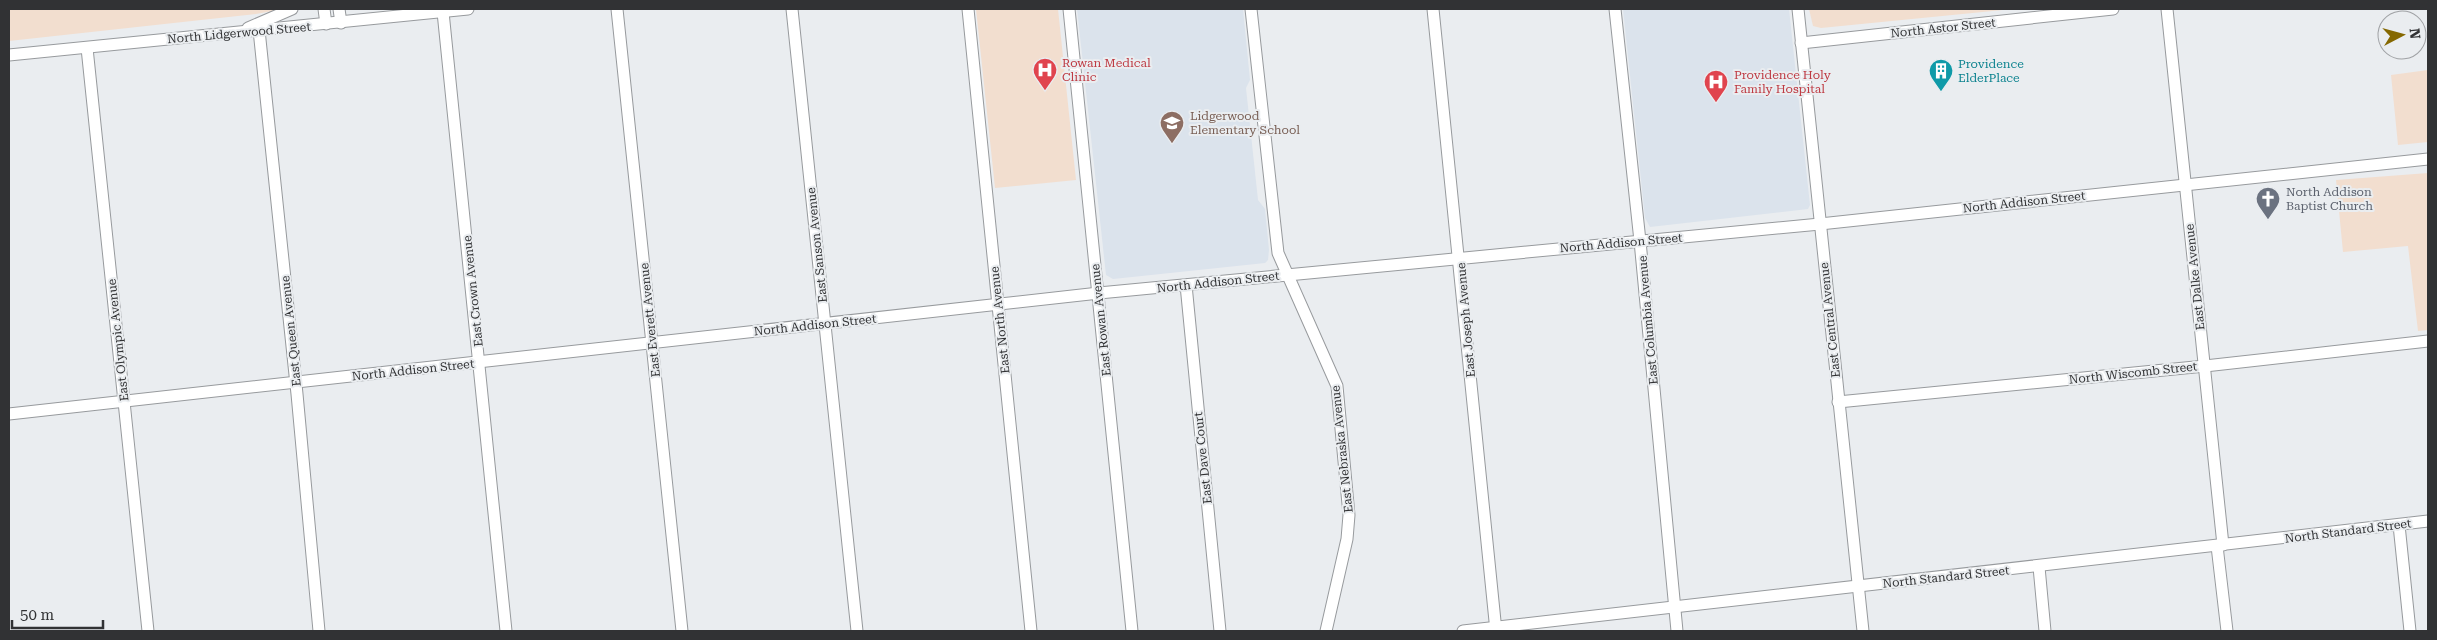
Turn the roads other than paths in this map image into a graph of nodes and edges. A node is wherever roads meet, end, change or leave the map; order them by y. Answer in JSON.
{"nodes":[{"id":1,"x":292,"y":9,"type":"edge"},
{"id":2,"x":324,"y":9,"type":"edge"},
{"id":3,"x":339,"y":9,"type":"edge"},
{"id":4,"x":468,"y":9,"type":"edge"},
{"id":5,"x":617,"y":9,"type":"edge"},
{"id":6,"x":792,"y":9,"type":"edge"},
{"id":7,"x":968,"y":9,"type":"edge"},
{"id":8,"x":1069,"y":9,"type":"edge"},
{"id":9,"x":1252,"y":9,"type":"edge"},
{"id":10,"x":1433,"y":9,"type":"edge"},
{"id":11,"x":1615,"y":9,"type":"edge"},
{"id":12,"x":1798,"y":9,"type":"edge"},
{"id":13,"x":2113,"y":9,"type":"edge"},
{"id":14,"x":2167,"y":9,"type":"edge"},
{"id":15,"x":443,"y":12,"type":"junction"},
{"id":16,"x":340,"y":23,"type":"junction"},
{"id":17,"x":326,"y":24,"type":"junction"},
{"id":18,"x":259,"y":30,"type":"junction"},
{"id":19,"x":240,"y":31,"type":"junction"},
{"id":20,"x":1801,"y":43,"type":"junction"},
{"id":21,"x":87,"y":48,"type":"junction"},
{"id":22,"x":9,"y":55,"type":"edge"},
{"id":23,"x":2428,"y":159,"type":"edge"},
{"id":24,"x":2185,"y":186,"type":"junction"},
{"id":25,"x":1820,"y":224,"type":"junction"},
{"id":26,"x":1640,"y":241,"type":"junction"},
{"id":27,"x":1460,"y":258,"type":"junction"},
{"id":28,"x":1286,"y":275,"type":"junction"},
{"id":29,"x":1186,"y":285,"type":"junction"},
{"id":30,"x":1099,"y":294,"type":"junction"},
{"id":31,"x":999,"y":304,"type":"junction"},
{"id":32,"x":826,"y":324,"type":"junction"},
{"id":33,"x":2428,"y":341,"type":"edge"},
{"id":34,"x":652,"y":343,"type":"junction"},
{"id":35,"x":480,"y":362,"type":"junction"},
{"id":36,"x":2204,"y":366,"type":"junction"},
{"id":37,"x":296,"y":382,"type":"junction"},
{"id":38,"x":125,"y":401,"type":"junction"},
{"id":39,"x":1838,"y":402,"type":"junction"},
{"id":40,"x":9,"y":414,"type":"edge"},
{"id":41,"x":2428,"y":521,"type":"edge"},
{"id":42,"x":2399,"y":525,"type":"junction"},
{"id":43,"x":2220,"y":545,"type":"junction"},
{"id":44,"x":2039,"y":567,"type":"junction"},
{"id":45,"x":1859,"y":587,"type":"junction"},
{"id":46,"x":1674,"y":606,"type":"junction"},
{"id":47,"x":1495,"y":629,"type":"edge"},
{"id":48,"x":148,"y":631,"type":"edge"},
{"id":49,"x":319,"y":631,"type":"edge"},
{"id":50,"x":506,"y":631,"type":"edge"},
{"id":51,"x":682,"y":631,"type":"edge"},
{"id":52,"x":856,"y":631,"type":"edge"},
{"id":53,"x":1031,"y":631,"type":"edge"},
{"id":54,"x":1132,"y":631,"type":"edge"},
{"id":55,"x":1220,"y":631,"type":"edge"},
{"id":56,"x":1326,"y":631,"type":"edge"},
{"id":57,"x":1464,"y":631,"type":"edge"},
{"id":58,"x":1677,"y":631,"type":"edge"},
{"id":59,"x":1863,"y":631,"type":"edge"},
{"id":60,"x":2045,"y":631,"type":"edge"},
{"id":61,"x":2226,"y":631,"type":"edge"},
{"id":62,"x":2410,"y":631,"type":"edge"}],
"edges":[{"from":1,"to":19,"type":"street"},
{"from":2,"to":17,"type":"street"},
{"from":3,"to":16,"type":"street"},
{"from":4,"to":15,"type":"street","name":"North Lidgerwood Street"},
{"from":5,"to":34,"type":"street","name":"East Everett Avenue"},
{"from":6,"to":32,"type":"street","name":"East Sanson Avenue"},
{"from":7,"to":31,"type":"street","name":"East North Avenue"},
{"from":8,"to":30,"type":"street","name":"East Rowan Avenue"},
{"from":9,"to":28,"type":"street","name":"East Nebraska Avenue"},
{"from":10,"to":27,"type":"street","name":"East Joseph Avenue"},
{"from":11,"to":26,"type":"street","name":"East Columbia Avenue"},
{"from":12,"to":20,"type":"street","name":"East Central Avenue"},
{"from":13,"to":20,"type":"street","name":"North Astor Street"},
{"from":14,"to":24,"type":"street","name":"East Dalke Avenue"},
{"from":15,"to":16,"type":"street","name":"North Lidgerwood Street"},
{"from":15,"to":35,"type":"street","name":"East Crown Avenue"},
{"from":16,"to":17,"type":"street","name":"North Lidgerwood Street"},
{"from":17,"to":18,"type":"street","name":"North Lidgerwood Street"},
{"from":18,"to":19,"type":"street","name":"North Lidgerwood Street"},
{"from":18,"to":37,"type":"street","name":"East Queen Avenue"},
{"from":19,"to":21,"type":"street","name":"North Lidgerwood Street"},
{"from":20,"to":25,"type":"street","name":"East Central Avenue"},
{"from":21,"to":22,"type":"street","name":"North Lidgerwood Street"},
{"from":21,"to":38,"type":"street","name":"East Olympic Avenue"},
{"from":23,"to":24,"type":"street","name":"North Addison Street"},
{"from":24,"to":25,"type":"street","name":"North Addison Street"},
{"from":24,"to":36,"type":"street","name":"East Dalke Avenue"},
{"from":25,"to":26,"type":"street","name":"North Addison Street"},
{"from":25,"to":39,"type":"street","name":"East Central Avenue"},
{"from":26,"to":27,"type":"street","name":"North Addison Street"},
{"from":26,"to":46,"type":"street","name":"East Columbia Avenue"},
{"from":27,"to":28,"type":"street","name":"North Addison Street"},
{"from":27,"to":47,"type":"street","name":"East Joseph Avenue"},
{"from":28,"to":29,"type":"street","name":"North Addison Street"},
{"from":28,"to":56,"type":"street","name":"East Nebraska Avenue"},
{"from":29,"to":30,"type":"street","name":"North Addison Street"},
{"from":29,"to":55,"type":"street","name":"East Dave Court"},
{"from":30,"to":31,"type":"street","name":"North Addison Street"},
{"from":30,"to":54,"type":"street","name":"East Rowan Avenue"},
{"from":31,"to":32,"type":"street","name":"North Addison Street"},
{"from":31,"to":53,"type":"street","name":"East North Avenue"},
{"from":32,"to":34,"type":"street","name":"North Addison Street"},
{"from":32,"to":52,"type":"street","name":"East Sanson Avenue"},
{"from":33,"to":36,"type":"street","name":"North Wiscomb Street"},
{"from":34,"to":35,"type":"street","name":"North Addison Street"},
{"from":34,"to":51,"type":"street","name":"East Everett Avenue"},
{"from":35,"to":37,"type":"street","name":"North Addison Street"},
{"from":35,"to":50,"type":"street","name":"East Crown Avenue"},
{"from":36,"to":39,"type":"street","name":"North Wiscomb Street"},
{"from":36,"to":43,"type":"street","name":"East Dalke Avenue"},
{"from":37,"to":38,"type":"street","name":"North Addison Street"},
{"from":37,"to":49,"type":"street","name":"East Queen Avenue"},
{"from":38,"to":40,"type":"street","name":"North Addison Street"},
{"from":38,"to":48,"type":"street","name":"East Olympic Avenue"},
{"from":39,"to":45,"type":"street","name":"East Central Avenue"},
{"from":41,"to":42,"type":"street","name":"North Standard Street"},
{"from":42,"to":43,"type":"street","name":"North Standard Street"},
{"from":42,"to":62,"type":"street"},
{"from":43,"to":44,"type":"street","name":"North Standard Street"},
{"from":43,"to":61,"type":"street","name":"East Dalke Avenue"},
{"from":44,"to":45,"type":"street","name":"North Standard Street"},
{"from":44,"to":60,"type":"street"},
{"from":45,"to":46,"type":"street","name":"North Standard Street"},
{"from":45,"to":59,"type":"street","name":"East Central Avenue"},
{"from":46,"to":47,"type":"street","name":"North Standard Street"},
{"from":46,"to":58,"type":"street","name":"East Columbia Avenue"},
{"from":47,"to":57,"type":"street","name":"North Standard Street"}]}
